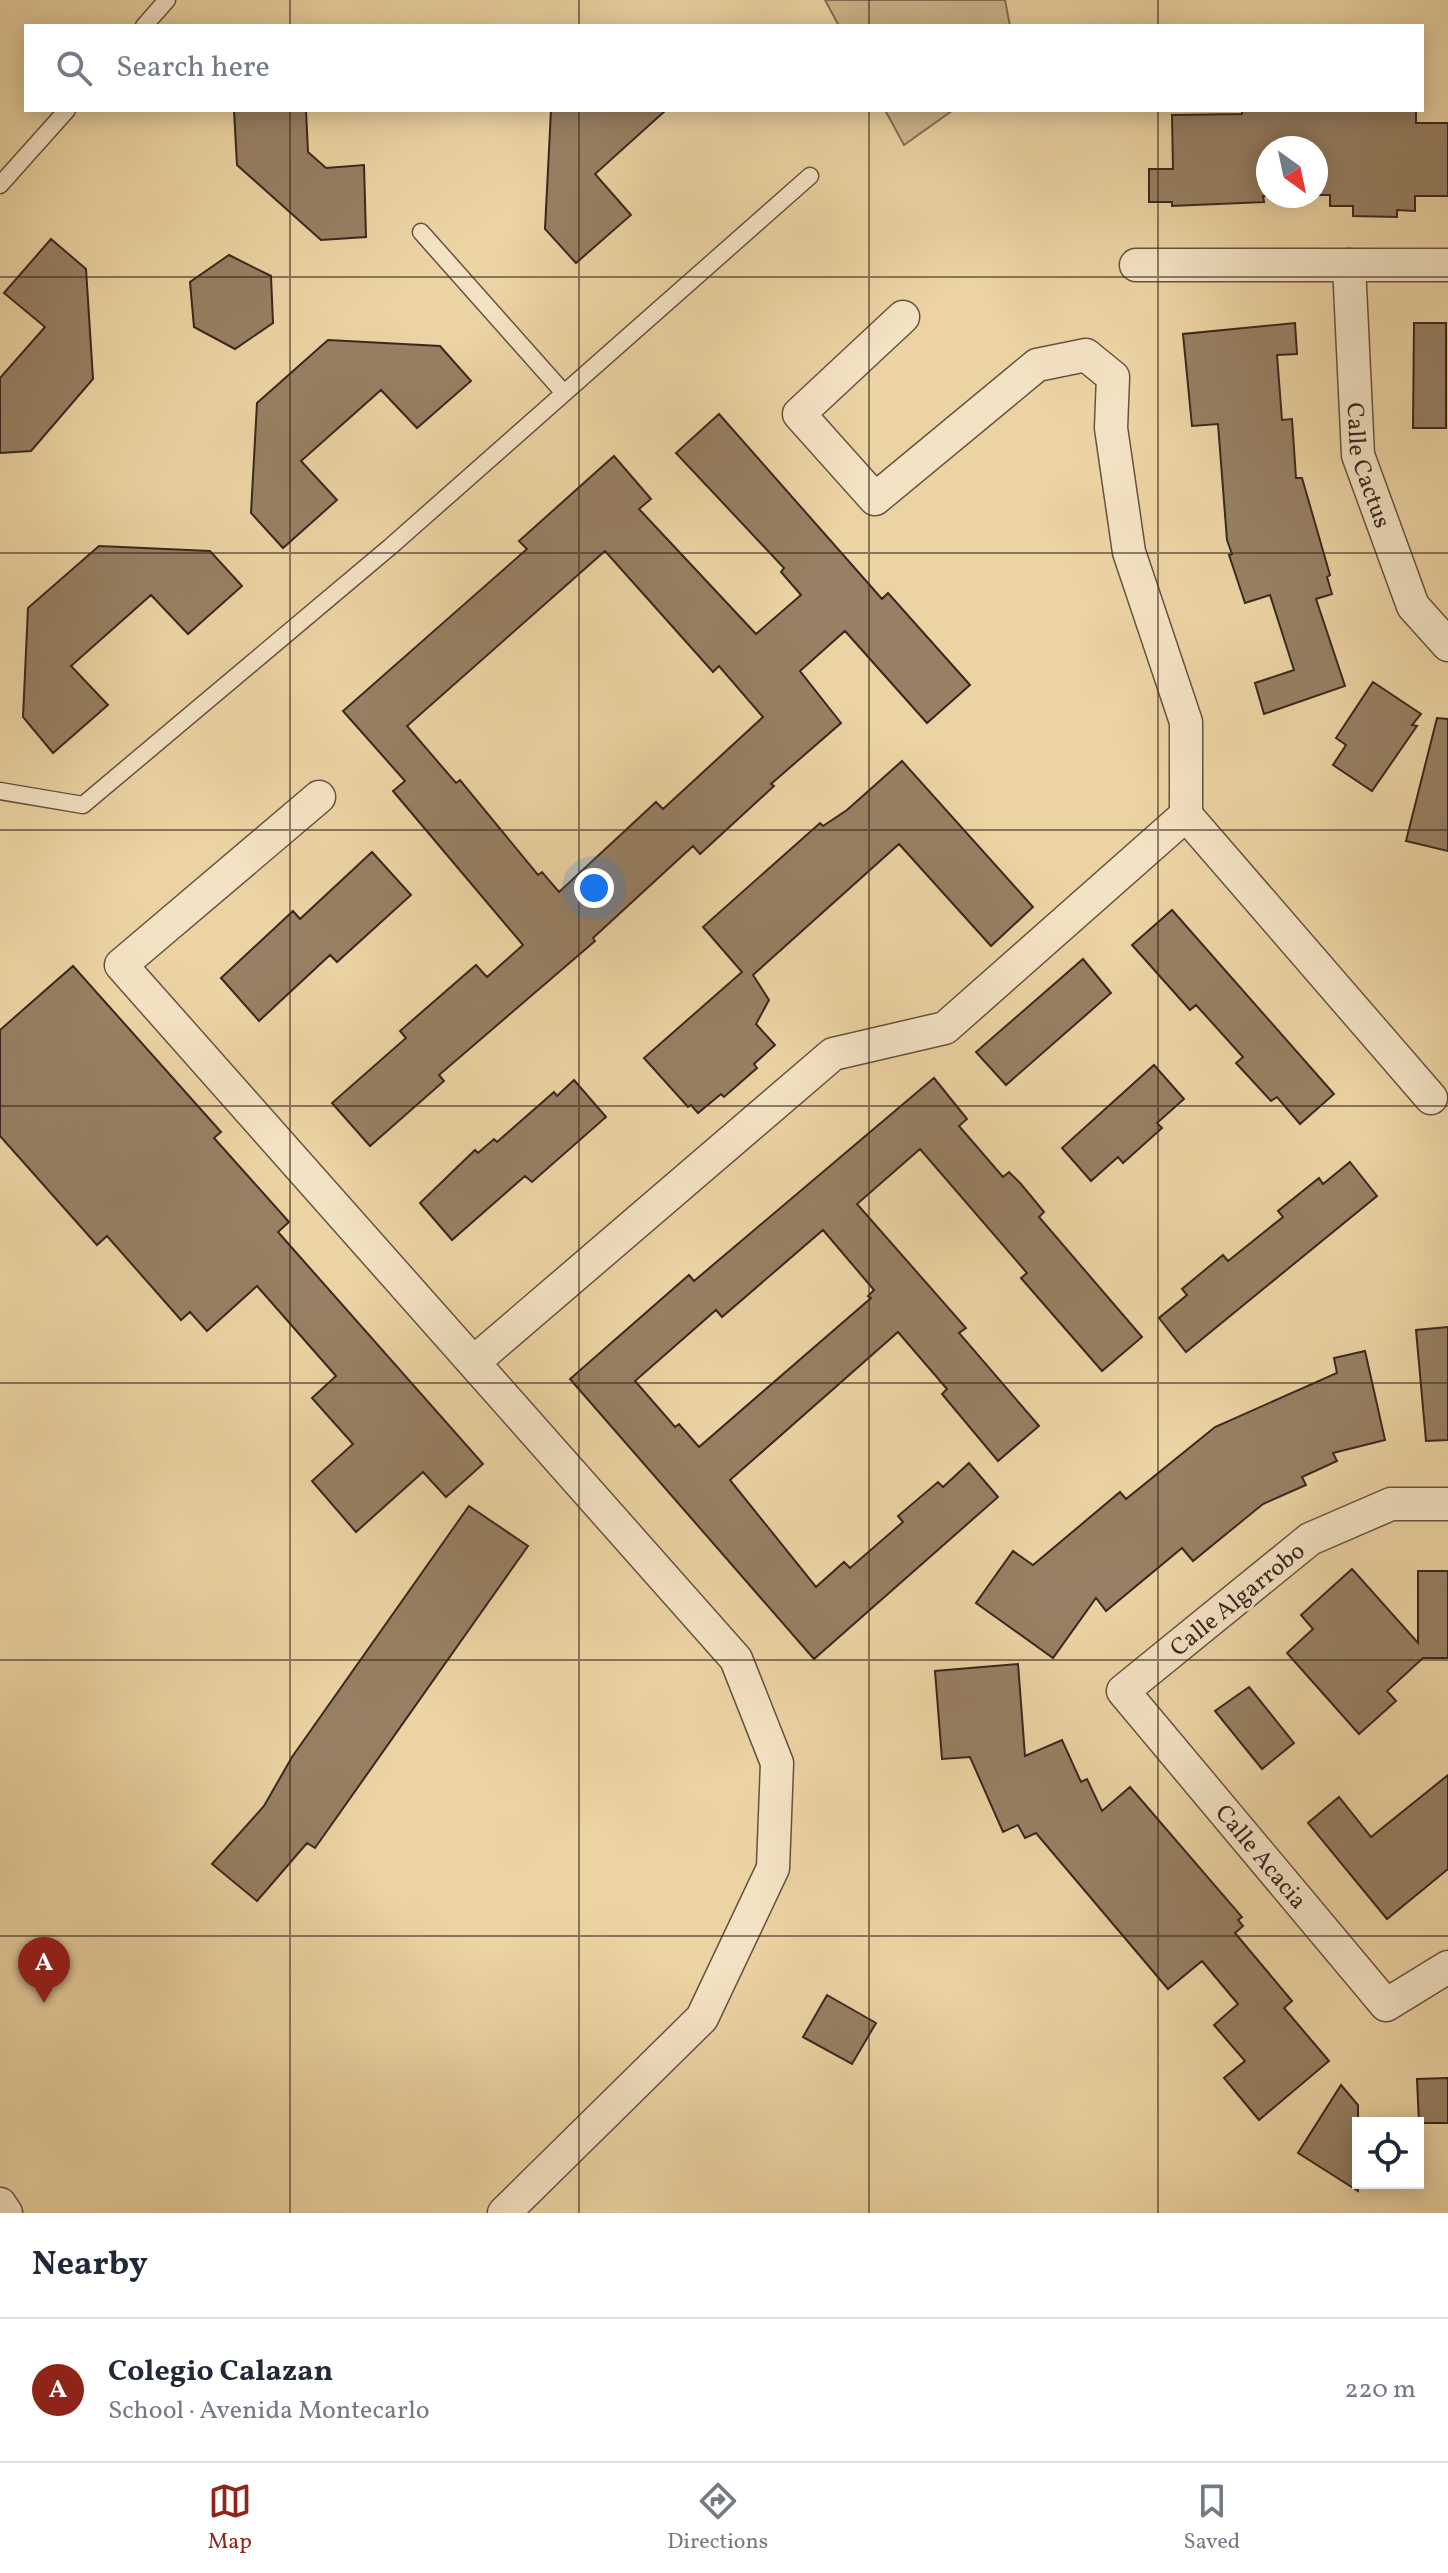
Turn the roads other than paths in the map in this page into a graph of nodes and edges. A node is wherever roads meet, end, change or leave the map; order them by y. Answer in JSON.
{"nodes":[{"id":1,"x":167,"y":0,"type":"edge"},
{"id":2,"x":146,"y":24,"type":"edge"},
{"id":3,"x":65,"y":112,"type":"edge"},
{"id":4,"x":810,"y":176,"type":"dead end"},
{"id":5,"x":0,"y":185,"type":"edge"},
{"id":6,"x":421,"y":232,"type":"dead end"},
{"id":7,"x":1136,"y":265,"type":"dead end"},
{"id":8,"x":1349,"y":265,"type":"junction"},
{"id":9,"x":1448,"y":265,"type":"edge"},
{"id":10,"x":903,"y":317,"type":"dead end"},
{"id":11,"x":564,"y":393,"type":"junction"},
{"id":12,"x":1448,"y":645,"type":"edge"},
{"id":13,"x":0,"y":791,"type":"edge"},
{"id":14,"x":319,"y":797,"type":"dead end"},
{"id":15,"x":1186,"y":815,"type":"junction"},
{"id":16,"x":1431,"y":1098,"type":"dead end"},
{"id":17,"x":475,"y":1361,"type":"junction"},
{"id":18,"x":1448,"y":1504,"type":"edge"},
{"id":19,"x":1162,"y":1659,"type":"joint"},
{"id":20,"x":1448,"y":1967,"type":"edge"},
{"id":21,"x":0,"y":2204,"type":"edge"},
{"id":22,"x":6,"y":2213,"type":"edge"},
{"id":23,"x":504,"y":2213,"type":"edge"}],
"edges":[{"from":1,"to":2,"type":"lane"},
{"from":3,"to":5,"type":"lane"},
{"from":4,"to":11,"type":"lane"},
{"from":6,"to":11,"type":"lane"},
{"from":7,"to":8,"type":"street"},
{"from":8,"to":9,"type":"street"},
{"from":8,"to":12,"type":"street","name":"Calle Cactus"},
{"from":10,"to":15,"type":"street"},
{"from":11,"to":13,"type":"lane"},
{"from":14,"to":17,"type":"street"},
{"from":15,"to":16,"type":"street"},
{"from":15,"to":17,"type":"street"},
{"from":17,"to":23,"type":"street"},
{"from":18,"to":19,"type":"street","name":"Calle Algarrobo"},
{"from":19,"to":20,"type":"street","name":"Calle Acacia"},
{"from":21,"to":22,"type":"street"}]}
